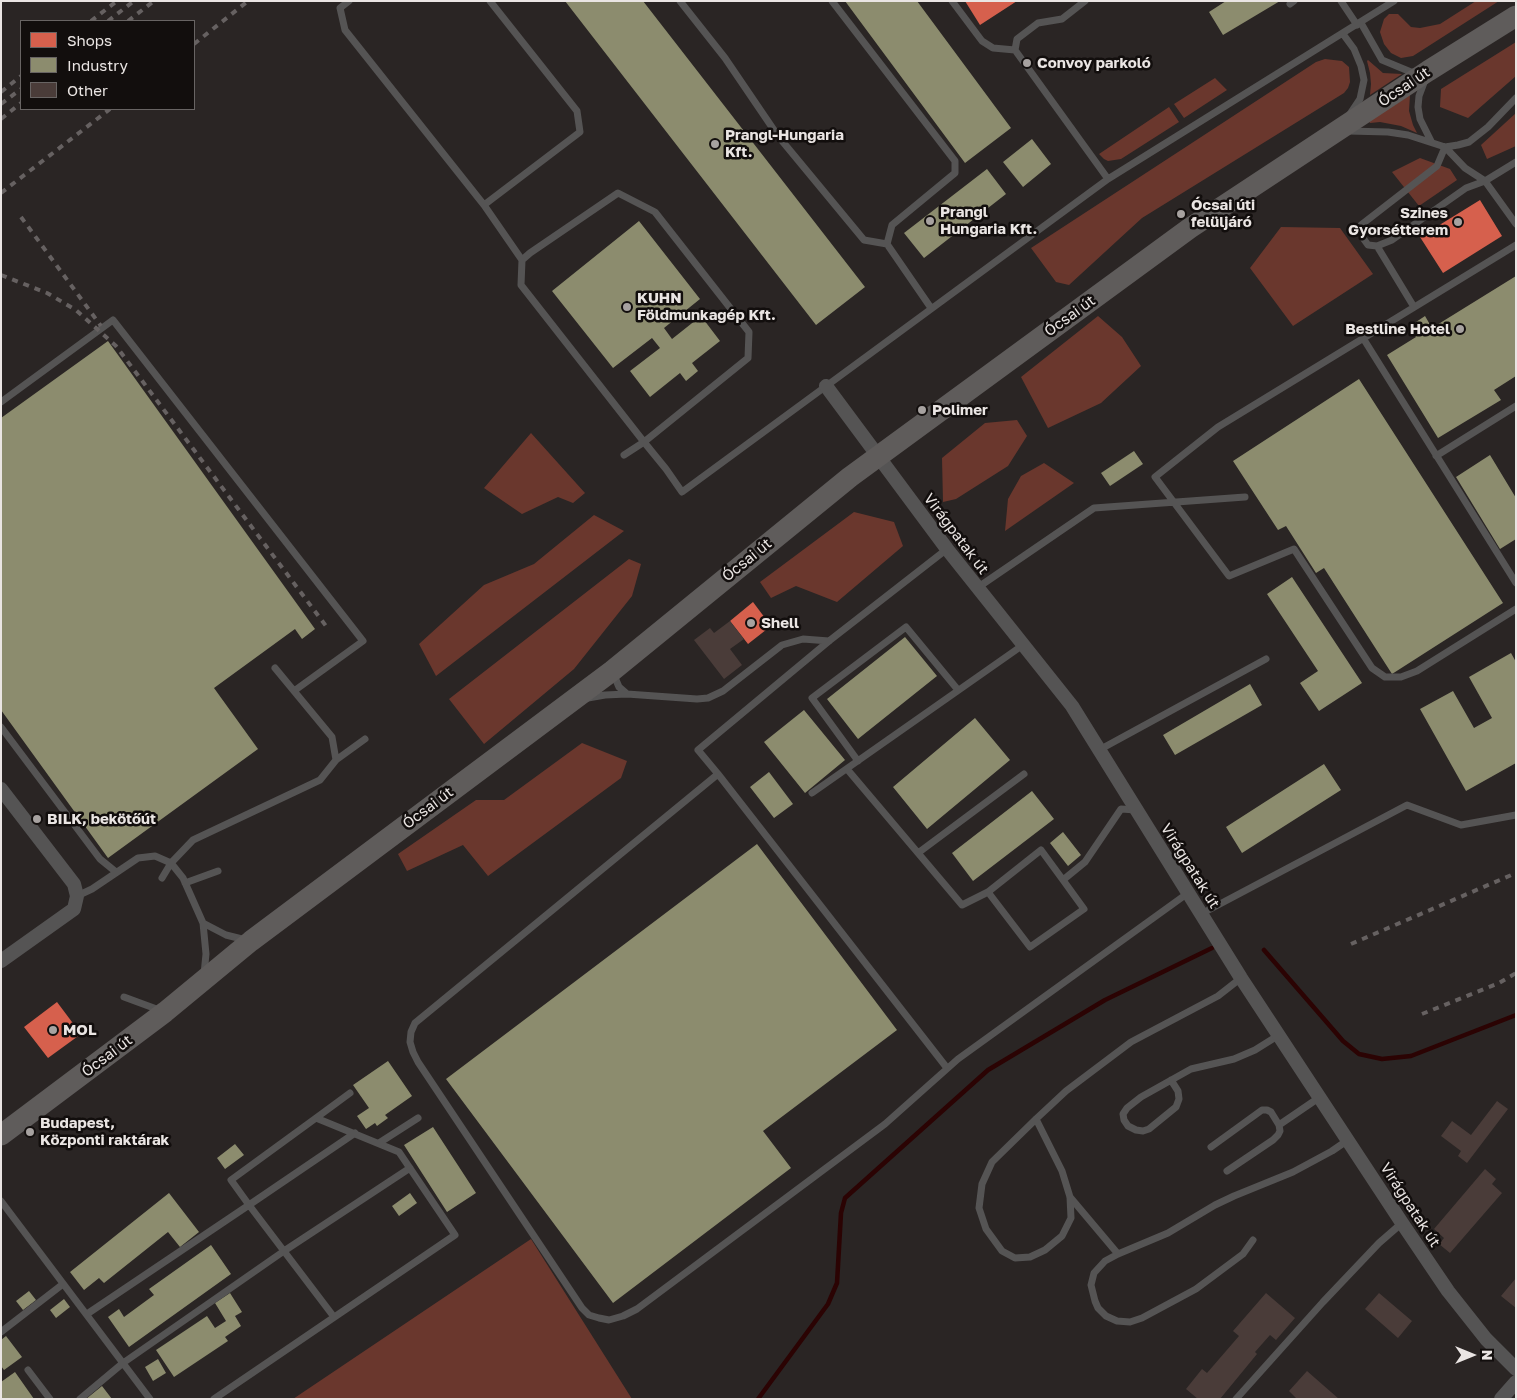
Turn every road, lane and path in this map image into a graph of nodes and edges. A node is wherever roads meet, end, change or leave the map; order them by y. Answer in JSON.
{"nodes":[{"id":1,"x":349,"y":1,"type":"edge"},
{"id":2,"x":490,"y":1,"type":"edge"},
{"id":3,"x":680,"y":1,"type":"edge"},
{"id":4,"x":832,"y":1,"type":"edge"},
{"id":5,"x":952,"y":1,"type":"edge"},
{"id":6,"x":1085,"y":1,"type":"edge"},
{"id":7,"x":1341,"y":1,"type":"edge"},
{"id":8,"x":1394,"y":1,"type":"edge"},
{"id":9,"x":1516,"y":16,"type":"edge"},
{"id":10,"x":1359,"y":24,"type":"junction"},
{"id":11,"x":1343,"y":34,"type":"junction"},
{"id":12,"x":1015,"y":50,"type":"junction"},
{"id":13,"x":1428,"y":71,"type":"junction"},
{"id":14,"x":1516,"y":98,"type":"edge"},
{"id":15,"x":1338,"y":132,"type":"junction"},
{"id":16,"x":1431,"y":141,"type":"junction"},
{"id":17,"x":1445,"y":147,"type":"junction"},
{"id":18,"x":1516,"y":162,"type":"edge"},
{"id":19,"x":1108,"y":179,"type":"junction"},
{"id":20,"x":1484,"y":181,"type":"junction"},
{"id":21,"x":484,"y":206,"type":"junction"},
{"id":22,"x":1516,"y":224,"type":"edge"},
{"id":23,"x":887,"y":244,"type":"junction"},
{"id":24,"x":1516,"y":244,"type":"edge"},
{"id":25,"x":1377,"y":246,"type":"junction"},
{"id":26,"x":522,"y":260,"type":"junction"},
{"id":27,"x":1414,"y":306,"type":"junction"},
{"id":28,"x":931,"y":308,"type":"junction"},
{"id":29,"x":1363,"y":338,"type":"junction"},
{"id":30,"x":826,"y":386,"type":"junction"},
{"id":31,"x":1,"y":402,"type":"edge"},
{"id":32,"x":1516,"y":406,"type":"edge"},
{"id":33,"x":644,"y":442,"type":"junction"},
{"id":34,"x":624,"y":455,"type":"dead end"},
{"id":35,"x":1436,"y":456,"type":"junction"},
{"id":36,"x":879,"y":457,"type":"junction"},
{"id":37,"x":1245,"y":497,"type":"dead end"},
{"id":38,"x":1174,"y":502,"type":"junction"},
{"id":39,"x":947,"y":550,"type":"junction"},
{"id":40,"x":1516,"y":583,"type":"edge"},
{"id":41,"x":977,"y":588,"type":"junction"},
{"id":42,"x":1516,"y":609,"type":"edge"},
{"id":43,"x":829,"y":641,"type":"junction"},
{"id":44,"x":1023,"y":644,"type":"junction"},
{"id":45,"x":1266,"y":659,"type":"dead end"},
{"id":46,"x":275,"y":668,"type":"dead end"},
{"id":47,"x":612,"y":671,"type":"junction"},
{"id":48,"x":958,"y":690,"type":"junction"},
{"id":49,"x":294,"y":691,"type":"junction"},
{"id":50,"x":627,"y":694,"type":"junction"},
{"id":51,"x":1,"y":727,"type":"edge"},
{"id":52,"x":524,"y":736,"type":"junction"},
{"id":53,"x":365,"y":739,"type":"dead end"},
{"id":54,"x":1099,"y":750,"type":"junction"},
{"id":55,"x":336,"y":760,"type":"junction"},
{"id":56,"x":858,"y":760,"type":"junction"},
{"id":57,"x":847,"y":769,"type":"junction"},
{"id":58,"x":718,"y":774,"type":"junction"},
{"id":59,"x":1024,"y":774,"type":"dead end"},
{"id":60,"x":1,"y":789,"type":"edge"},
{"id":61,"x":812,"y":793,"type":"dead end"},
{"id":62,"x":1137,"y":810,"type":"junction"},
{"id":63,"x":1516,"y":815,"type":"edge"},
{"id":64,"x":918,"y":854,"type":"junction"},
{"id":65,"x":171,"y":863,"type":"junction"},
{"id":66,"x":218,"y":870,"type":"dead end"},
{"id":67,"x":116,"y":872,"type":"junction"},
{"id":68,"x":162,"y":878,"type":"dead end"},
{"id":69,"x":1063,"y":880,"type":"junction"},
{"id":70,"x":185,"y":883,"type":"junction"},
{"id":71,"x":988,"y":892,"type":"junction"},
{"id":72,"x":1188,"y":893,"type":"junction"},
{"id":73,"x":77,"y":896,"type":"junction"},
{"id":74,"x":1201,"y":914,"type":"junction"},
{"id":75,"x":203,"y":923,"type":"junction"},
{"id":76,"x":251,"y":941,"type":"junction"},
{"id":77,"x":1,"y":961,"type":"edge"},
{"id":78,"x":1241,"y":978,"type":"junction"},
{"id":79,"x":203,"y":979,"type":"junction"},
{"id":80,"x":124,"y":997,"type":"dead end"},
{"id":81,"x":165,"y":1012,"type":"junction"},
{"id":82,"x":1279,"y":1034,"type":"junction"},
{"id":83,"x":947,"y":1068,"type":"junction"},
{"id":84,"x":1171,"y":1080,"type":"junction"},
{"id":85,"x":350,"y":1093,"type":"dead end"},
{"id":86,"x":1320,"y":1097,"type":"junction"},
{"id":87,"x":316,"y":1118,"type":"junction"},
{"id":88,"x":418,"y":1118,"type":"dead end"},
{"id":89,"x":1036,"y":1119,"type":"junction"},
{"id":90,"x":1279,"y":1125,"type":"junction"},
{"id":91,"x":4,"y":1128,"type":"edge"},
{"id":92,"x":355,"y":1133,"type":"junction"},
{"id":93,"x":1348,"y":1140,"type":"junction"},
{"id":94,"x":379,"y":1143,"type":"junction"},
{"id":95,"x":1211,"y":1147,"type":"dead end"},
{"id":96,"x":410,"y":1168,"type":"junction"},
{"id":97,"x":1227,"y":1171,"type":"dead end"},
{"id":98,"x":1070,"y":1197,"type":"junction"},
{"id":99,"x":1,"y":1201,"type":"edge"},
{"id":100,"x":249,"y":1205,"type":"junction"},
{"id":101,"x":1402,"y":1223,"type":"junction"},
{"id":102,"x":1253,"y":1240,"type":"dead end"},
{"id":103,"x":284,"y":1251,"type":"junction"},
{"id":104,"x":1118,"y":1254,"type":"junction"},
{"id":105,"x":64,"y":1284,"type":"junction"},
{"id":106,"x":87,"y":1314,"type":"junction"},
{"id":107,"x":334,"y":1317,"type":"junction"},
{"id":108,"x":1,"y":1332,"type":"edge"},
{"id":109,"x":123,"y":1363,"type":"junction"},
{"id":110,"x":1516,"y":1369,"type":"edge"},
{"id":111,"x":28,"y":1370,"type":"dead end"},
{"id":112,"x":1516,"y":1382,"type":"edge"},
{"id":113,"x":50,"y":1399,"type":"edge"},
{"id":114,"x":80,"y":1399,"type":"edge"},
{"id":115,"x":150,"y":1399,"type":"edge"},
{"id":116,"x":214,"y":1399,"type":"edge"},
{"id":117,"x":1236,"y":1399,"type":"edge"},
{"id":118,"x":1501,"y":1399,"type":"edge"}],
"edges":[{"from":1,"to":21,"type":"lane"},
{"from":2,"to":21,"type":"lane"},
{"from":3,"to":23,"type":"lane"},
{"from":4,"to":23,"type":"lane"},
{"from":5,"to":12,"type":"lane"},
{"from":6,"to":12,"type":"lane"},
{"from":7,"to":10,"type":"lane"},
{"from":8,"to":10,"type":"lane"},
{"from":9,"to":13,"type":"main road","name":"Ócsai út"},
{"from":10,"to":11,"type":"lane"},
{"from":10,"to":13,"type":"lane"},
{"from":11,"to":15,"type":"lane"},
{"from":11,"to":19,"type":"lane"},
{"from":12,"to":19,"type":"lane"},
{"from":13,"to":15,"type":"main road","name":"Ócsai út"},
{"from":13,"to":16,"type":"lane"},
{"from":14,"to":17,"type":"lane"},
{"from":15,"to":16,"type":"lane"},
{"from":15,"to":36,"type":"main road","name":"Ócsai út"},
{"from":16,"to":17,"type":"lane"},
{"from":17,"to":20,"type":"lane"},
{"from":17,"to":25,"type":"lane"},
{"from":18,"to":20,"type":"lane"},
{"from":19,"to":28,"type":"lane"},
{"from":20,"to":22,"type":"lane"},
{"from":20,"to":25,"type":"lane"},
{"from":21,"to":26,"type":"lane"},
{"from":23,"to":28,"type":"lane"},
{"from":24,"to":27,"type":"lane"},
{"from":25,"to":27,"type":"lane"},
{"from":26,"to":33,"type":"lane"},
{"from":26,"to":33,"type":"lane"},
{"from":27,"to":29,"type":"lane"},
{"from":28,"to":30,"type":"lane"},
{"from":29,"to":35,"type":"lane"},
{"from":29,"to":38,"type":"lane"},
{"from":30,"to":33,"type":"lane"},
{"from":30,"to":36,"type":"street","name":"Virágpatak út"},
{"from":31,"to":49,"type":"lane"},
{"from":32,"to":35,"type":"lane"},
{"from":33,"to":34,"type":"lane"},
{"from":35,"to":40,"type":"lane"},
{"from":36,"to":39,"type":"street","name":"Virágpatak út"},
{"from":36,"to":47,"type":"main road","name":"Ócsai út"},
{"from":37,"to":38,"type":"lane"},
{"from":38,"to":41,"type":"lane"},
{"from":38,"to":42,"type":"lane"},
{"from":39,"to":41,"type":"street","name":"Virágpatak út"},
{"from":39,"to":43,"type":"lane"},
{"from":41,"to":44,"type":"street","name":"Virágpatak út"},
{"from":43,"to":50,"type":"lane"},
{"from":43,"to":58,"type":"lane"},
{"from":44,"to":48,"type":"lane"},
{"from":44,"to":54,"type":"street","name":"Virágpatak út"},
{"from":45,"to":54,"type":"lane"},
{"from":46,"to":49,"type":"lane"},
{"from":47,"to":50,"type":"lane"},
{"from":47,"to":52,"type":"main road","name":"Ócsai út"},
{"from":48,"to":56,"type":"lane"},
{"from":48,"to":56,"type":"lane"},
{"from":49,"to":55,"type":"lane"},
{"from":50,"to":52,"type":"lane"},
{"from":51,"to":67,"type":"lane"},
{"from":52,"to":76,"type":"main road","name":"Ócsai út"},
{"from":53,"to":55,"type":"lane"},
{"from":54,"to":62,"type":"street","name":"Virágpatak út"},
{"from":55,"to":65,"type":"lane"},
{"from":56,"to":57,"type":"lane"},
{"from":57,"to":61,"type":"lane"},
{"from":57,"to":64,"type":"lane"},
{"from":58,"to":83,"type":"lane"},
{"from":58,"to":83,"type":"lane"},
{"from":59,"to":64,"type":"lane"},
{"from":60,"to":73,"type":"street"},
{"from":62,"to":69,"type":"lane"},
{"from":62,"to":72,"type":"street","name":"Virágpatak út"},
{"from":63,"to":74,"type":"lane"},
{"from":64,"to":71,"type":"lane"},
{"from":65,"to":67,"type":"lane"},
{"from":65,"to":68,"type":"lane"},
{"from":65,"to":70,"type":"lane"},
{"from":66,"to":70,"type":"lane"},
{"from":67,"to":73,"type":"lane"},
{"from":69,"to":71,"type":"lane"},
{"from":69,"to":71,"type":"lane"},
{"from":70,"to":75,"type":"lane"},
{"from":72,"to":74,"type":"street","name":"Virágpatak út"},
{"from":72,"to":83,"type":"lane"},
{"from":73,"to":77,"type":"street"},
{"from":74,"to":78,"type":"street","name":"Virágpatak út"},
{"from":75,"to":76,"type":"lane"},
{"from":75,"to":79,"type":"lane"},
{"from":76,"to":79,"type":"main road","name":"Ócsai út"},
{"from":78,"to":82,"type":"street","name":"Virágpatak út"},
{"from":78,"to":89,"type":"lane"},
{"from":79,"to":81,"type":"main road","name":"Ócsai út"},
{"from":80,"to":81,"type":"lane"},
{"from":81,"to":91,"type":"main road","name":"Ócsai út"},
{"from":82,"to":84,"type":"lane"},
{"from":82,"to":86,"type":"street","name":"Virágpatak út"},
{"from":84,"to":84,"type":"lane"},
{"from":85,"to":87,"type":"lane"},
{"from":86,"to":90,"type":"lane"},
{"from":86,"to":93,"type":"street","name":"Virágpatak út"},
{"from":87,"to":92,"type":"lane"},
{"from":87,"to":100,"type":"lane"},
{"from":88,"to":94,"type":"lane"},
{"from":89,"to":98,"type":"lane"},
{"from":89,"to":98,"type":"lane"},
{"from":90,"to":95,"type":"lane"},
{"from":90,"to":97,"type":"lane"},
{"from":92,"to":94,"type":"lane"},
{"from":92,"to":100,"type":"lane"},
{"from":93,"to":101,"type":"street","name":"Virágpatak út"},
{"from":93,"to":104,"type":"lane"},
{"from":94,"to":96,"type":"lane"},
{"from":96,"to":103,"type":"lane"},
{"from":96,"to":107,"type":"lane"},
{"from":98,"to":104,"type":"lane"},
{"from":99,"to":105,"type":"lane"},
{"from":100,"to":103,"type":"lane"},
{"from":100,"to":106,"type":"lane"},
{"from":101,"to":110,"type":"street","name":"Virágpatak út"},
{"from":101,"to":117,"type":"lane"},
{"from":102,"to":104,"type":"lane"},
{"from":103,"to":107,"type":"lane"},
{"from":103,"to":109,"type":"lane"},
{"from":105,"to":106,"type":"lane"},
{"from":105,"to":108,"type":"lane"},
{"from":106,"to":109,"type":"lane"},
{"from":107,"to":116,"type":"lane"},
{"from":109,"to":114,"type":"lane"},
{"from":109,"to":115,"type":"lane"},
{"from":111,"to":113,"type":"lane"},
{"from":112,"to":118,"type":"street"}]}
